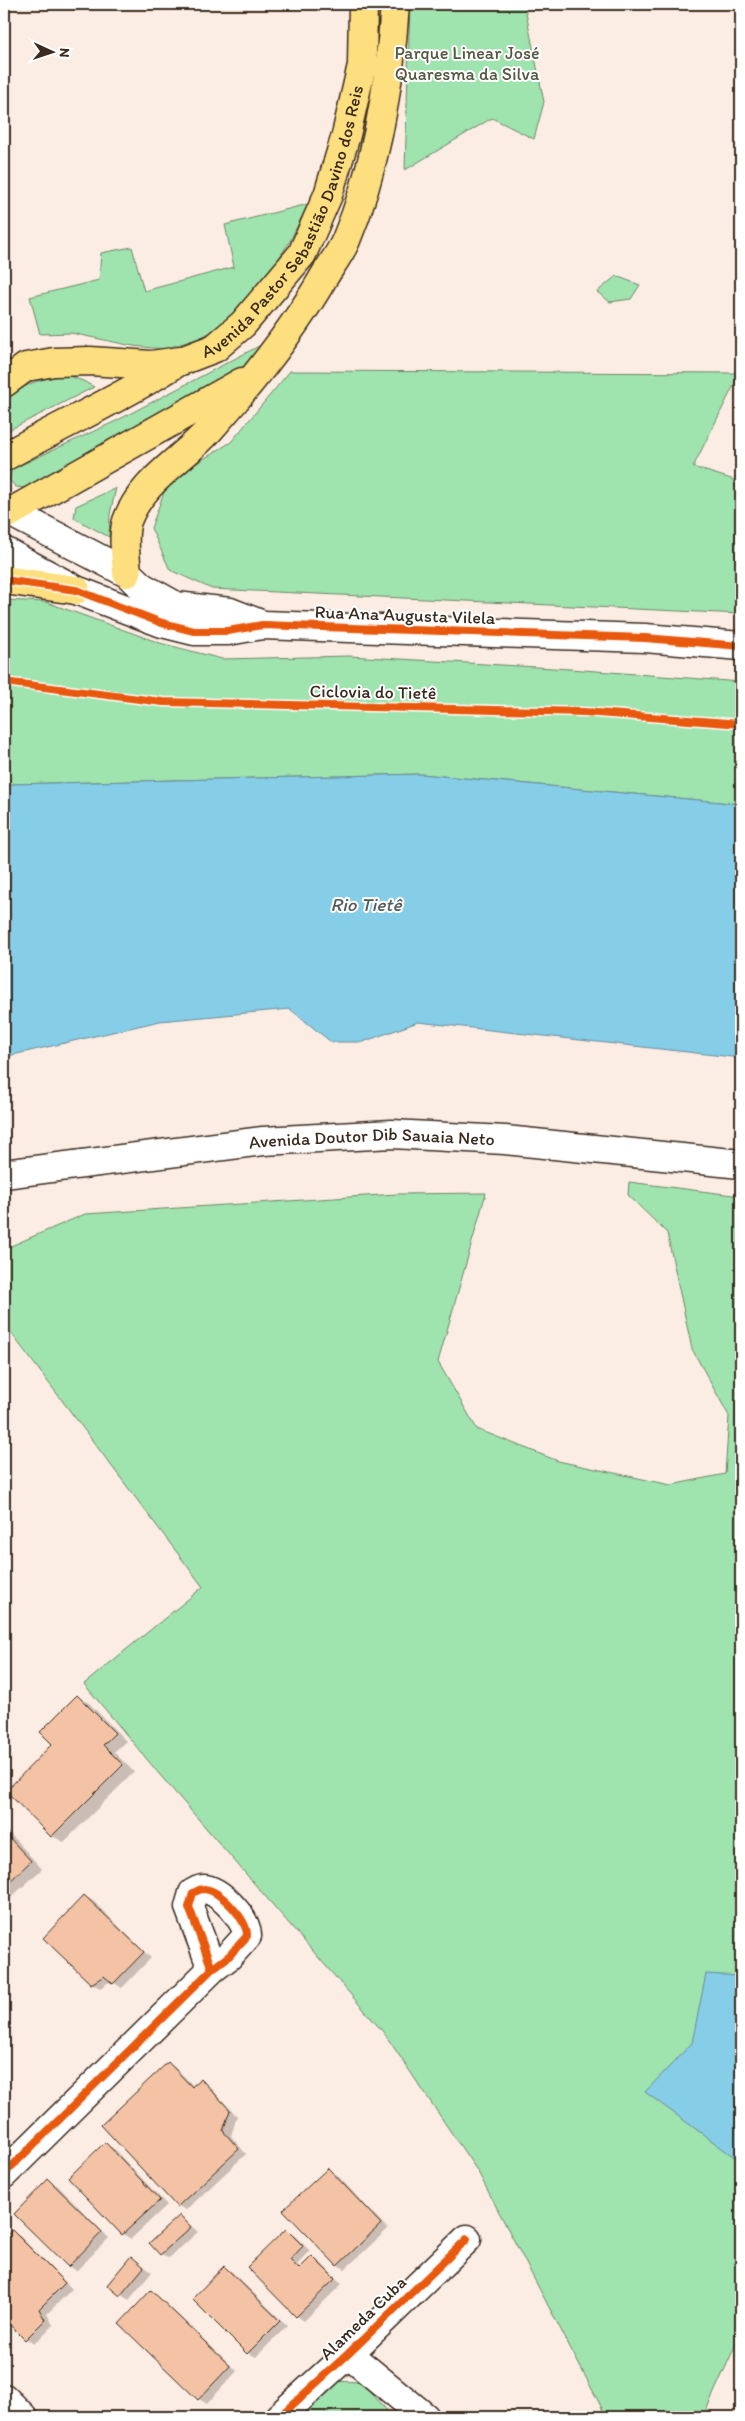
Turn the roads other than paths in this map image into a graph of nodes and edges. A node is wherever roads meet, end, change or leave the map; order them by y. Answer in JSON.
{"nodes":[{"id":1,"x":363,"y":4,"type":"edge"},
{"id":2,"x":395,"y":4,"type":"edge"},
{"id":3,"x":181,"y":360,"type":"junction"},
{"id":4,"x":254,"y":376,"type":"junction"},
{"id":5,"x":4,"y":383,"type":"edge"},
{"id":6,"x":4,"y":457,"type":"edge"},
{"id":7,"x":6,"y":512,"type":"edge"},
{"id":8,"x":4,"y":551,"type":"edge"},
{"id":9,"x":127,"y":574,"type":"junction"},
{"id":10,"x":4,"y":580,"type":"edge"},
{"id":11,"x":76,"y":590,"type":"junction"},
{"id":12,"x":262,"y":625,"type":"junction"},
{"id":13,"x":741,"y":646,"type":"edge"},
{"id":14,"x":741,"y":1164,"type":"edge"},
{"id":15,"x":4,"y":1174,"type":"edge"},
{"id":16,"x":212,"y":1968,"type":"dead end"},
{"id":17,"x":4,"y":2174,"type":"edge"},
{"id":18,"x":467,"y":2239,"type":"dead end"},
{"id":19,"x":348,"y":2354,"type":"junction"},
{"id":20,"x":4,"y":2398,"type":"edge"},
{"id":21,"x":23,"y":2417,"type":"edge"},
{"id":22,"x":279,"y":2417,"type":"edge"},
{"id":23,"x":425,"y":2417,"type":"edge"}],
"edges":[{"from":1,"to":3,"type":"main road","name":"Avenida Pastor Sebastião Davino dos Reis"},
{"from":2,"to":4,"type":"main road","name":"Avenida Pastor Sebastião Davino dos Reis"},
{"from":3,"to":5,"type":"main road","name":"Avenida Pastor Sebastião Davino dos Reis"},
{"from":3,"to":6,"type":"main road"},
{"from":4,"to":7,"type":"main road"},
{"from":4,"to":9,"type":"main road","name":"Avenida Pastor Sebastião Davino dos Reis"},
{"from":7,"to":9,"type":"main road","name":"Rua Ana Augusta Vilela"},
{"from":8,"to":11,"type":"main road","name":"Rua Ana Augusta Vilela"},
{"from":9,"to":12,"type":"main road","name":"Rua Ana Augusta Vilela"},
{"from":10,"to":11,"type":"main road"},
{"from":11,"to":12,"type":"main road","name":"Rua Ana Augusta Vilela"},
{"from":12,"to":13,"type":"main road","name":"Rua Ana Augusta Vilela"},
{"from":14,"to":15,"type":"main road","name":"Avenida Doutor Dib Sauaia Neto"},
{"from":16,"to":17,"type":"main road"},
{"from":18,"to":19,"type":"main road","name":"Alameda Cuba"},
{"from":19,"to":22,"type":"main road","name":"Alameda Cuba"},
{"from":19,"to":23,"type":"main road"},
{"from":20,"to":21,"type":"main road"}]}
